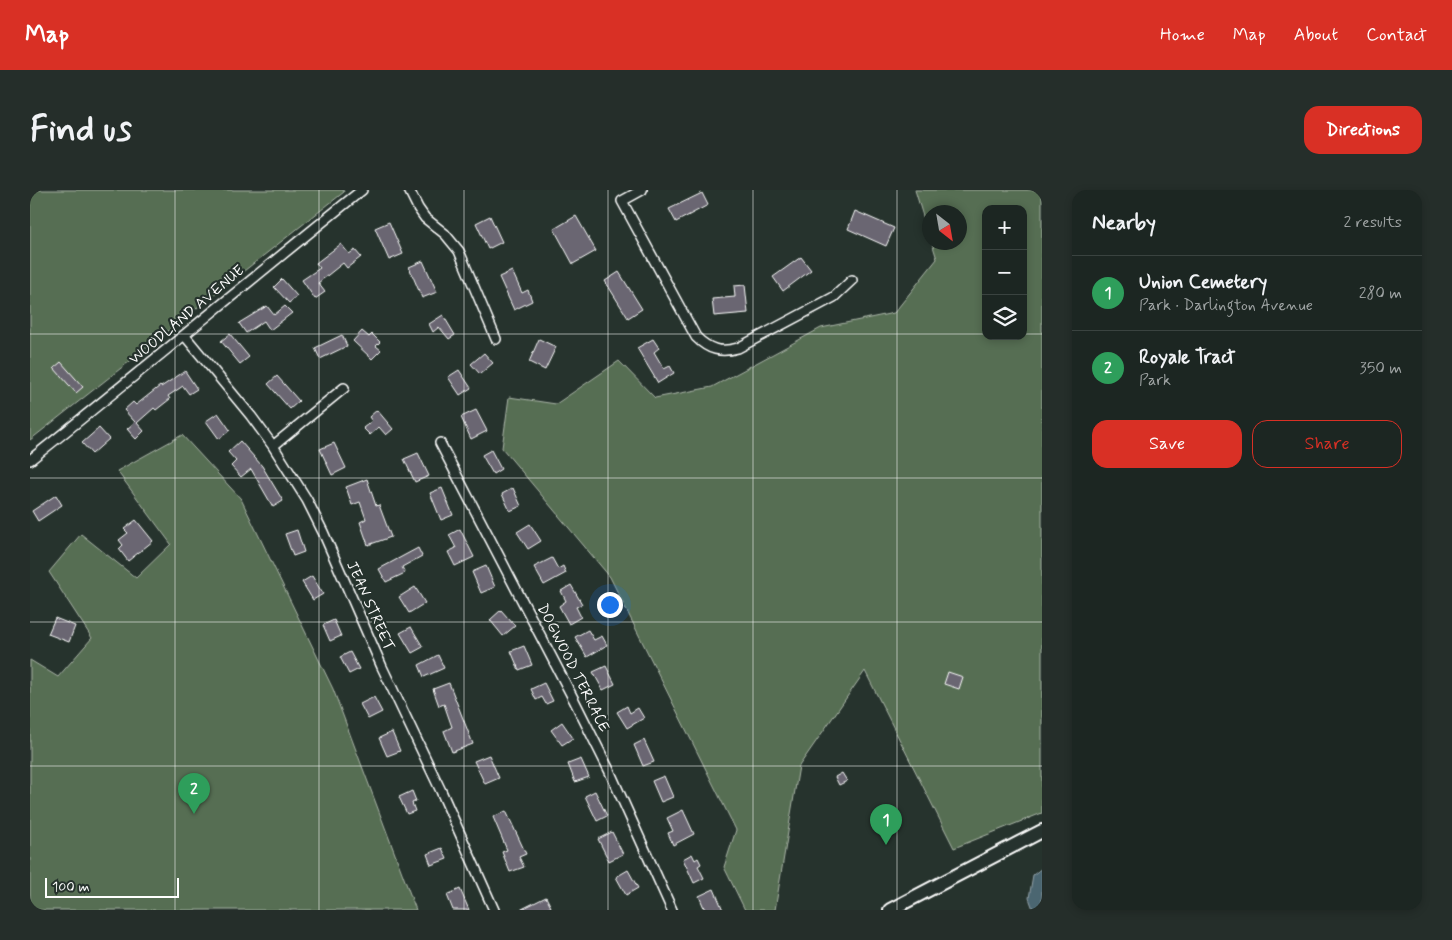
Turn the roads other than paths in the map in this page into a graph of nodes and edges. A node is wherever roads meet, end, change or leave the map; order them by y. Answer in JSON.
{"nodes":[{"id":1,"x":409,"y":190,"type":"edge"},
{"id":2,"x":642,"y":190,"type":"edge"},
{"id":3,"x":357,"y":192,"type":"edge"},
{"id":4,"x":852,"y":280,"type":"dead end"},
{"id":5,"x":186,"y":336,"type":"junction"},
{"id":6,"x":496,"y":339,"type":"dead end"},
{"id":7,"x":344,"y":388,"type":"dead end"},
{"id":8,"x":440,"y":443,"type":"dead end"},
{"id":9,"x":273,"y":446,"type":"junction"},
{"id":10,"x":30,"y":460,"type":"edge"},
{"id":11,"x":1042,"y":831,"type":"edge"},
{"id":12,"x":494,"y":910,"type":"edge"},
{"id":13,"x":672,"y":910,"type":"edge"},
{"id":14,"x":890,"y":910,"type":"edge"}],
"edges":[{"from":1,"to":6,"type":"street"},
{"from":2,"to":4,"type":"street"},
{"from":3,"to":5,"type":"street","name":"WOODLAND AVENUE"},
{"from":5,"to":9,"type":"street","name":"JEAN STREET"},
{"from":5,"to":10,"type":"street","name":"WOODLAND AVENUE"},
{"from":7,"to":9,"type":"street"},
{"from":8,"to":13,"type":"street","name":"DOGWOOD TERRACE"},
{"from":9,"to":12,"type":"street","name":"JEAN STREET"},
{"from":11,"to":14,"type":"main road"}]}
